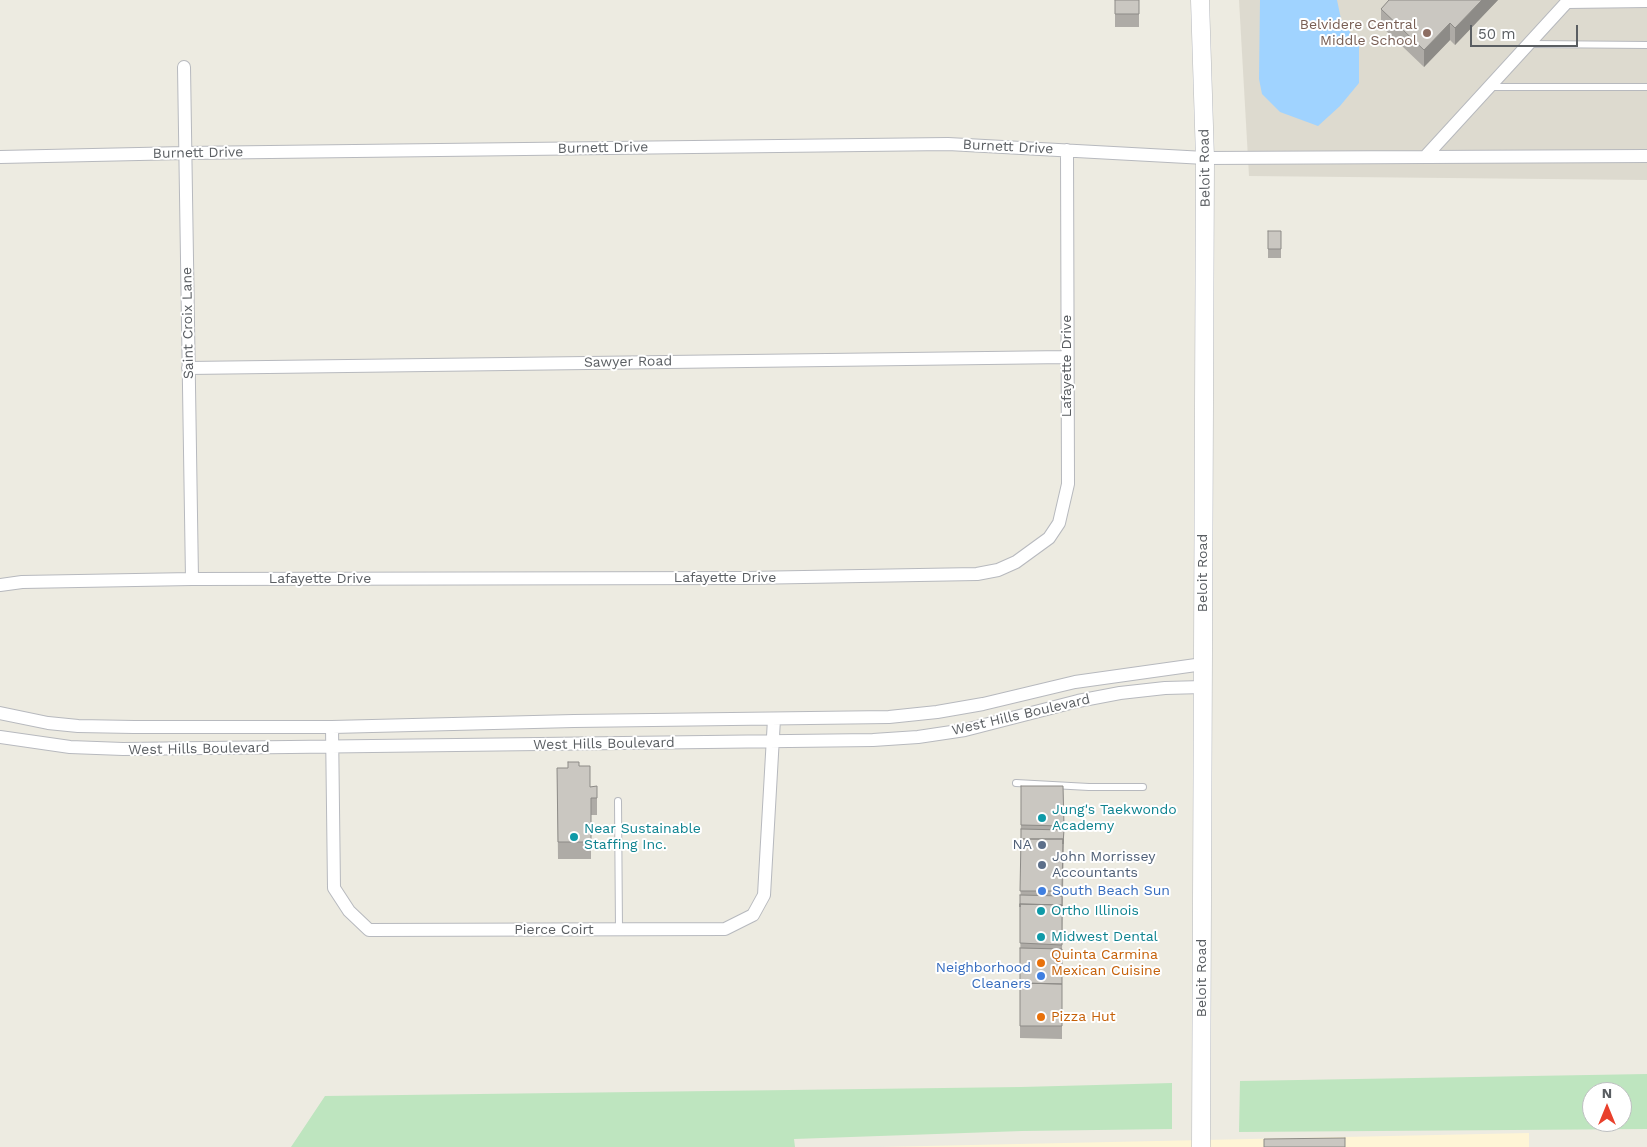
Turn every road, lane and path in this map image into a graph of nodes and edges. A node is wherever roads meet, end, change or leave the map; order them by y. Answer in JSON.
{"nodes":[{"id":1,"x":1200,"y":0,"type":"edge"},
{"id":2,"x":1647,"y":1,"type":"edge"},
{"id":3,"x":1528,"y":44,"type":"junction"},
{"id":4,"x":1647,"y":45,"type":"edge"},
{"id":5,"x":184,"y":68,"type":"dead end"},
{"id":6,"x":1647,"y":87,"type":"edge"},
{"id":7,"x":1489,"y":88,"type":"junction"},
{"id":8,"x":1067,"y":150,"type":"junction"},
{"id":9,"x":185,"y":153,"type":"junction"},
{"id":10,"x":1647,"y":156,"type":"edge"},
{"id":11,"x":0,"y":157,"type":"edge"},
{"id":12,"x":1425,"y":157,"type":"junction"},
{"id":13,"x":1205,"y":158,"type":"junction"},
{"id":14,"x":1067,"y":357,"type":"junction"},
{"id":15,"x":188,"y":368,"type":"junction"},
{"id":16,"x":192,"y":579,"type":"junction"},
{"id":17,"x":0,"y":585,"type":"edge"},
{"id":18,"x":1203,"y":664,"type":"junction"},
{"id":19,"x":1203,"y":687,"type":"junction"},
{"id":20,"x":0,"y":713,"type":"edge"},
{"id":21,"x":774,"y":719,"type":"junction"},
{"id":22,"x":332,"y":727,"type":"junction"},
{"id":23,"x":0,"y":737,"type":"edge"},
{"id":24,"x":772,"y":742,"type":"junction"},
{"id":25,"x":333,"y":747,"type":"junction"},
{"id":26,"x":1016,"y":783,"type":"dead end"},
{"id":27,"x":1142,"y":787,"type":"dead end"},
{"id":28,"x":618,"y":801,"type":"dead end"},
{"id":29,"x":619,"y":930,"type":"junction"},
{"id":30,"x":1201,"y":1147,"type":"edge"}],
"edges":[{"from":1,"to":13,"type":"main road","name":"Beloit Road"},
{"from":2,"to":3,"type":"street"},
{"from":3,"to":4,"type":"lane"},
{"from":3,"to":7,"type":"street"},
{"from":5,"to":9,"type":"street","name":"Saint Croix Lane"},
{"from":6,"to":7,"type":"lane"},
{"from":7,"to":12,"type":"street"},
{"from":8,"to":9,"type":"street","name":"Burnett Drive"},
{"from":8,"to":13,"type":"street","name":"Burnett Drive"},
{"from":8,"to":14,"type":"street","name":"Lafayette Drive"},
{"from":9,"to":11,"type":"street","name":"Burnett Drive"},
{"from":9,"to":15,"type":"street","name":"Saint Croix Lane"},
{"from":10,"to":12,"type":"street","name":"Burnett Drive"},
{"from":12,"to":13,"type":"street","name":"Burnett Drive"},
{"from":13,"to":18,"type":"main road","name":"Beloit Road"},
{"from":14,"to":15,"type":"street","name":"Sawyer Road"},
{"from":14,"to":16,"type":"street","name":"Lafayette Drive"},
{"from":15,"to":16,"type":"street","name":"Saint Croix Lane"},
{"from":16,"to":17,"type":"street","name":"Lafayette Drive"},
{"from":18,"to":19,"type":"main road","name":"Beloit Road"},
{"from":18,"to":21,"type":"street","name":"West Hills Boulevard"},
{"from":19,"to":24,"type":"street","name":"West Hills Boulevard"},
{"from":19,"to":30,"type":"main road","name":"Beloit Road"},
{"from":20,"to":22,"type":"street","name":"West Hills Boulevard"},
{"from":21,"to":22,"type":"street","name":"West Hills Boulevard"},
{"from":21,"to":24,"type":"street","name":"Pierce Coirt"},
{"from":22,"to":25,"type":"street","name":"Pierce Coirt"},
{"from":23,"to":25,"type":"street","name":"West Hills Boulevard"},
{"from":24,"to":25,"type":"street","name":"West Hills Boulevard"},
{"from":24,"to":29,"type":"street","name":"Pierce Coirt"},
{"from":25,"to":29,"type":"street","name":"Pierce Coirt"},
{"from":26,"to":27,"type":"lane"},
{"from":28,"to":29,"type":"lane"}]}
